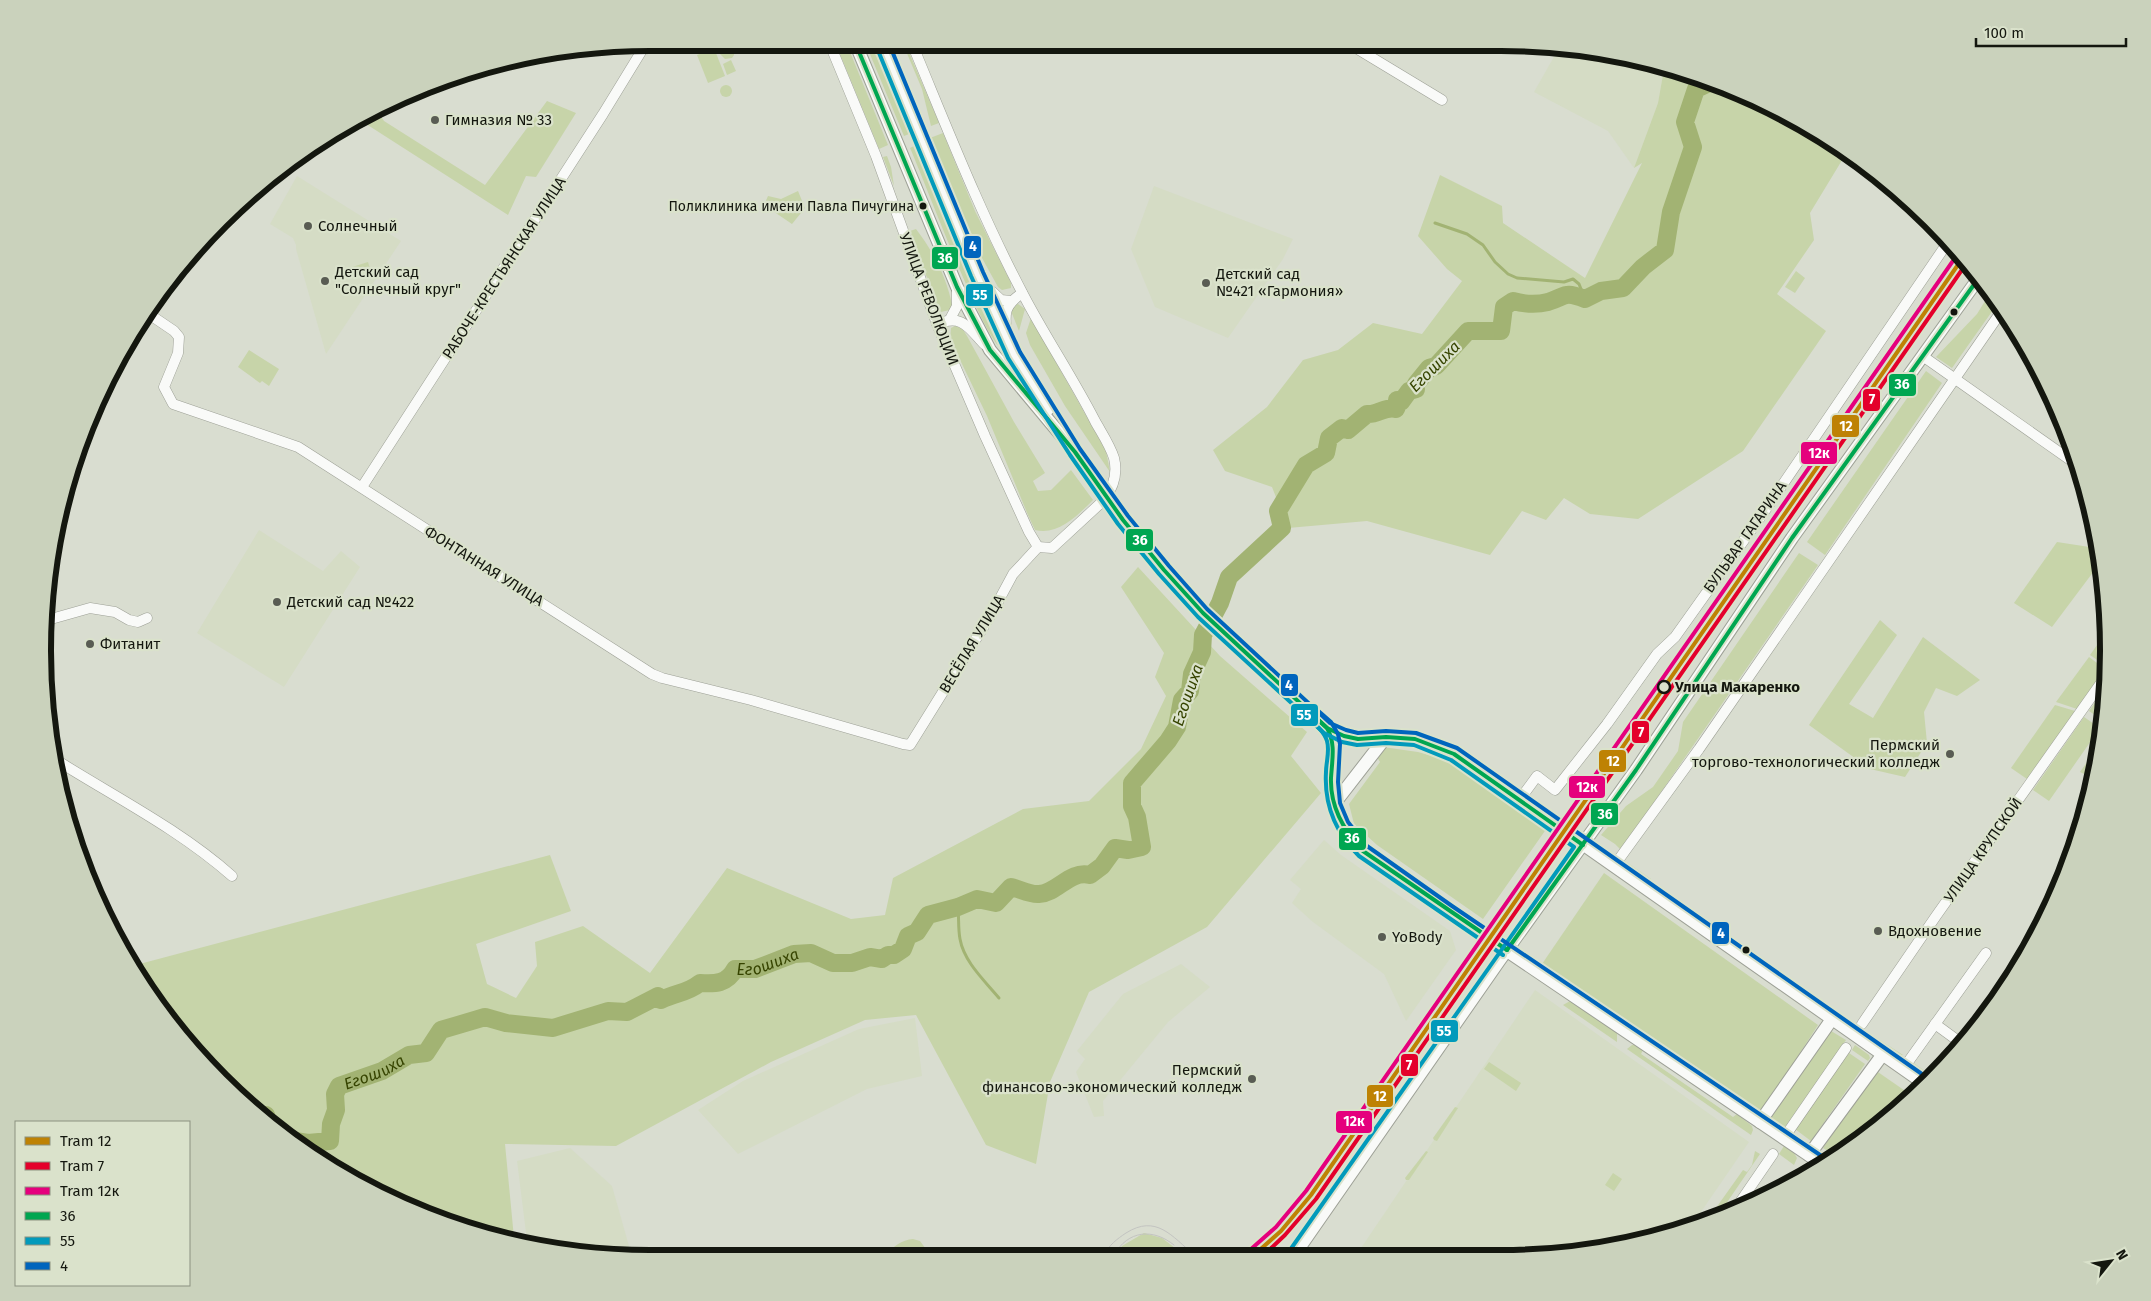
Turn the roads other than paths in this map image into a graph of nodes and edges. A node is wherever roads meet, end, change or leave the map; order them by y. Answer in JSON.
{"nodes":[{"id":1,"x":642,"y":51,"type":"edge"},
{"id":2,"x":833,"y":51,"type":"edge"},
{"id":3,"x":859,"y":51,"type":"edge"},
{"id":4,"x":885,"y":51,"type":"edge"},
{"id":5,"x":915,"y":51,"type":"edge"},
{"id":6,"x":1361,"y":51,"type":"edge"},
{"id":7,"x":1442,"y":100,"type":"dead end"},
{"id":8,"x":1944,"y":248,"type":"edge"},
{"id":9,"x":977,"y":274,"type":"junction"},
{"id":10,"x":1974,"y":284,"type":"edge"},
{"id":11,"x":957,"y":287,"type":"junction"},
{"id":12,"x":1022,"y":293,"type":"junction"},
{"id":13,"x":1011,"y":301,"type":"junction"},
{"id":14,"x":1998,"y":316,"type":"edge"},
{"id":15,"x":153,"y":317,"type":"edge"},
{"id":16,"x":950,"y":319,"type":"junction"},
{"id":17,"x":937,"y":324,"type":"junction"},
{"id":18,"x":1007,"y":341,"type":"junction"},
{"id":19,"x":990,"y":350,"type":"junction"},
{"id":20,"x":1924,"y":357,"type":"junction"},
{"id":21,"x":1955,"y":379,"type":"junction"},
{"id":22,"x":1075,"y":452,"type":"junction"},
{"id":23,"x":2068,"y":458,"type":"edge"},
{"id":24,"x":362,"y":486,"type":"junction"},
{"id":25,"x":1038,"y":547,"type":"junction"},
{"id":26,"x":147,"y":618,"type":"dead end"},
{"id":27,"x":53,"y":619,"type":"edge"},
{"id":28,"x":2098,"y":687,"type":"edge"},
{"id":29,"x":1328,"y":728,"type":"junction"},
{"id":30,"x":1386,"y":737,"type":"junction"},
{"id":31,"x":910,"y":745,"type":"joint"},
{"id":32,"x":62,"y":764,"type":"edge"},
{"id":33,"x":1526,"y":791,"type":"dead end"},
{"id":34,"x":1334,"y":804,"type":"junction"},
{"id":35,"x":1582,"y":845,"type":"junction"},
{"id":36,"x":1614,"y":866,"type":"junction"},
{"id":37,"x":232,"y":876,"type":"dead end"},
{"id":38,"x":1507,"y":950,"type":"junction"},
{"id":39,"x":1986,"y":953,"type":"dead end"},
{"id":40,"x":1832,"y":1020,"type":"junction"},
{"id":41,"x":1862,"y":1024,"type":"dead end"},
{"id":42,"x":1935,"y":1024,"type":"junction"},
{"id":43,"x":1956,"y":1040,"type":"edge"},
{"id":44,"x":1846,"y":1048,"type":"dead end"},
{"id":45,"x":1883,"y":1054,"type":"junction"},
{"id":46,"x":1903,"y":1069,"type":"junction"},
{"id":47,"x":1919,"y":1079,"type":"edge"},
{"id":48,"x":1760,"y":1122,"type":"junction"},
{"id":49,"x":1788,"y":1132,"type":"dead end"},
{"id":50,"x":1774,"y":1154,"type":"dead end"},
{"id":51,"x":1809,"y":1155,"type":"junction"},
{"id":52,"x":1816,"y":1160,"type":"edge"},
{"id":53,"x":1743,"y":1198,"type":"edge"},
{"id":54,"x":1298,"y":1250,"type":"edge"}],
"edges":[{"from":1,"to":24,"type":"street","name":"РАБОЧЕ-КРЕСТЬЯНСКАЯ УЛИЦА"},
{"from":2,"to":17,"type":"street","name":"УЛИЦА РЕВОЛЮЦИИ"},
{"from":3,"to":11,"type":"main road","name":"УЛИЦА РЕВОЛЮЦИИ"},
{"from":4,"to":9,"type":"main road","name":"УЛИЦА РЕВОЛЮЦИИ"},
{"from":5,"to":12,"type":"street"},
{"from":6,"to":7,"type":"street"},
{"from":8,"to":33,"type":"street","name":"БУЛЬВАР ГАГАРИНА"},
{"from":9,"to":13,"type":"street"},
{"from":9,"to":18,"type":"main road","name":"УЛИЦА РЕВОЛЮЦИИ"},
{"from":10,"to":20,"type":"main road"},
{"from":11,"to":16,"type":"street"},
{"from":11,"to":19,"type":"main road","name":"УЛИЦА РЕВОЛЮЦИИ"},
{"from":12,"to":13,"type":"street"},
{"from":12,"to":25,"type":"street"},
{"from":13,"to":18,"type":"street"},
{"from":14,"to":21,"type":"street"},
{"from":15,"to":24,"type":"street","name":"ФОНТАННАЯ УЛИЦА"},
{"from":16,"to":17,"type":"street"},
{"from":16,"to":19,"type":"street"},
{"from":17,"to":25,"type":"street","name":"УЛИЦА РЕВОЛЮЦИИ"},
{"from":18,"to":22,"type":"main road","name":"УЛИЦА РЕВОЛЮЦИИ"},
{"from":19,"to":22,"type":"main road","name":"УЛИЦА РЕВОЛЮЦИИ"},
{"from":20,"to":21,"type":"street"},
{"from":20,"to":35,"type":"main road"},
{"from":21,"to":23,"type":"street"},
{"from":21,"to":36,"type":"street"},
{"from":22,"to":29,"type":"main road","name":"УЛИЦА РЕВОЛЮЦИИ","bridge":true},
{"from":24,"to":31,"type":"street","name":"ФОНТАННАЯ УЛИЦА"},
{"from":25,"to":31,"type":"street","name":"ВЕСЁЛАЯ УЛИЦА"},
{"from":26,"to":27,"type":"street"},
{"from":28,"to":41,"type":"street","name":"УЛИЦА КРУПСКОЙ"},
{"from":29,"to":30,"type":"main road","name":"УЛИЦА РЕВОЛЮЦИИ"},
{"from":29,"to":34,"type":"main road"},
{"from":30,"to":34,"type":"main road"},
{"from":30,"to":35,"type":"main road","name":"УЛИЦА РЕВОЛЮЦИИ"},
{"from":32,"to":37,"type":"street"},
{"from":34,"to":38,"type":"main road"},
{"from":35,"to":36,"type":"main road"},
{"from":35,"to":38,"type":"main road"},
{"from":36,"to":40,"type":"main road"},
{"from":38,"to":48,"type":"main road"},
{"from":38,"to":54,"type":"main road"},
{"from":39,"to":42,"type":"street"},
{"from":40,"to":45,"type":"main road"},
{"from":40,"to":48,"type":"main road"},
{"from":42,"to":43,"type":"street"},
{"from":42,"to":46,"type":"street"},
{"from":44,"to":49,"type":"street"},
{"from":45,"to":46,"type":"main road"},
{"from":45,"to":51,"type":"main road"},
{"from":46,"to":47,"type":"main road"},
{"from":48,"to":51,"type":"main road"},
{"from":50,"to":53,"type":"street"},
{"from":51,"to":52,"type":"main road"}]}
